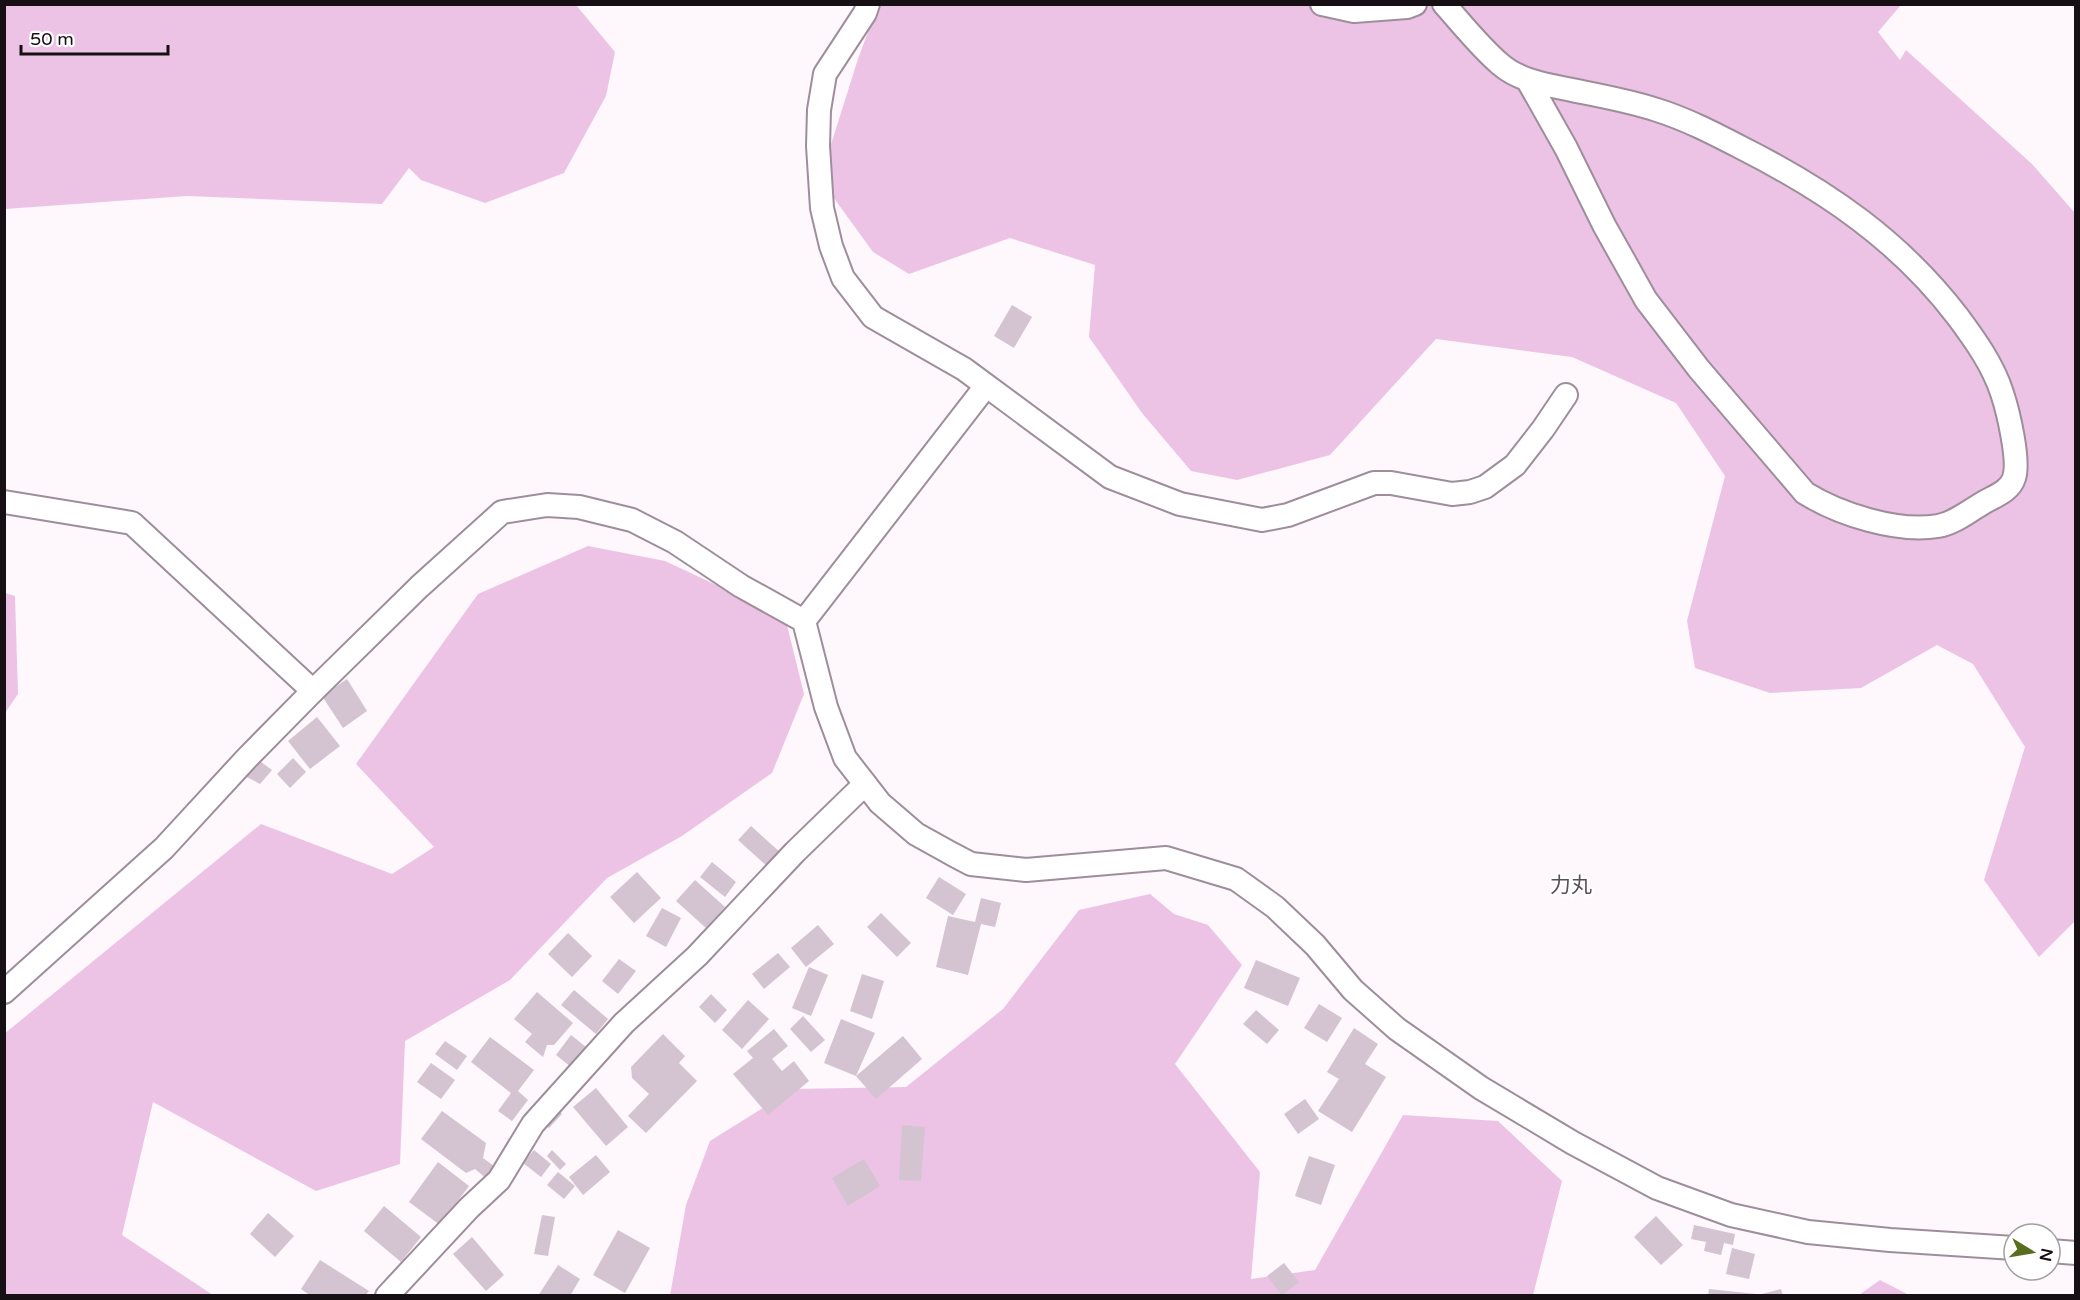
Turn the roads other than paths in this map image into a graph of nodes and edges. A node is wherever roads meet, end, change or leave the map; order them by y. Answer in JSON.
{"nodes":[{"id":1,"x":868,"y":4,"type":"edge"},
{"id":2,"x":1322,"y":4,"type":"edge"},
{"id":3,"x":1415,"y":4,"type":"edge"},
{"id":4,"x":1444,"y":4,"type":"edge"},
{"id":5,"x":1527,"y":79,"type":"junction"},
{"id":6,"x":986,"y":386,"type":"junction"},
{"id":7,"x":1566,"y":395,"type":"dead end"},
{"id":8,"x":4,"y":502,"type":"edge"},
{"id":9,"x":804,"y":621,"type":"junction"},
{"id":10,"x":313,"y":691,"type":"junction"},
{"id":11,"x":865,"y":784,"type":"junction"},
{"id":12,"x":4,"y":992,"type":"edge"},
{"id":13,"x":2002,"y":1247,"type":"edge"},
{"id":14,"x":387,"y":1296,"type":"edge"}],
"edges":[{"from":1,"to":6,"type":"street"},
{"from":2,"to":3,"type":"street"},
{"from":4,"to":5,"type":"street"},
{"from":5,"to":5,"type":"street"},
{"from":6,"to":7,"type":"street"},
{"from":6,"to":9,"type":"street"},
{"from":8,"to":10,"type":"street"},
{"from":9,"to":10,"type":"street"},
{"from":9,"to":11,"type":"street"},
{"from":10,"to":12,"type":"street"},
{"from":11,"to":13,"type":"street"},
{"from":11,"to":14,"type":"street"}]}
